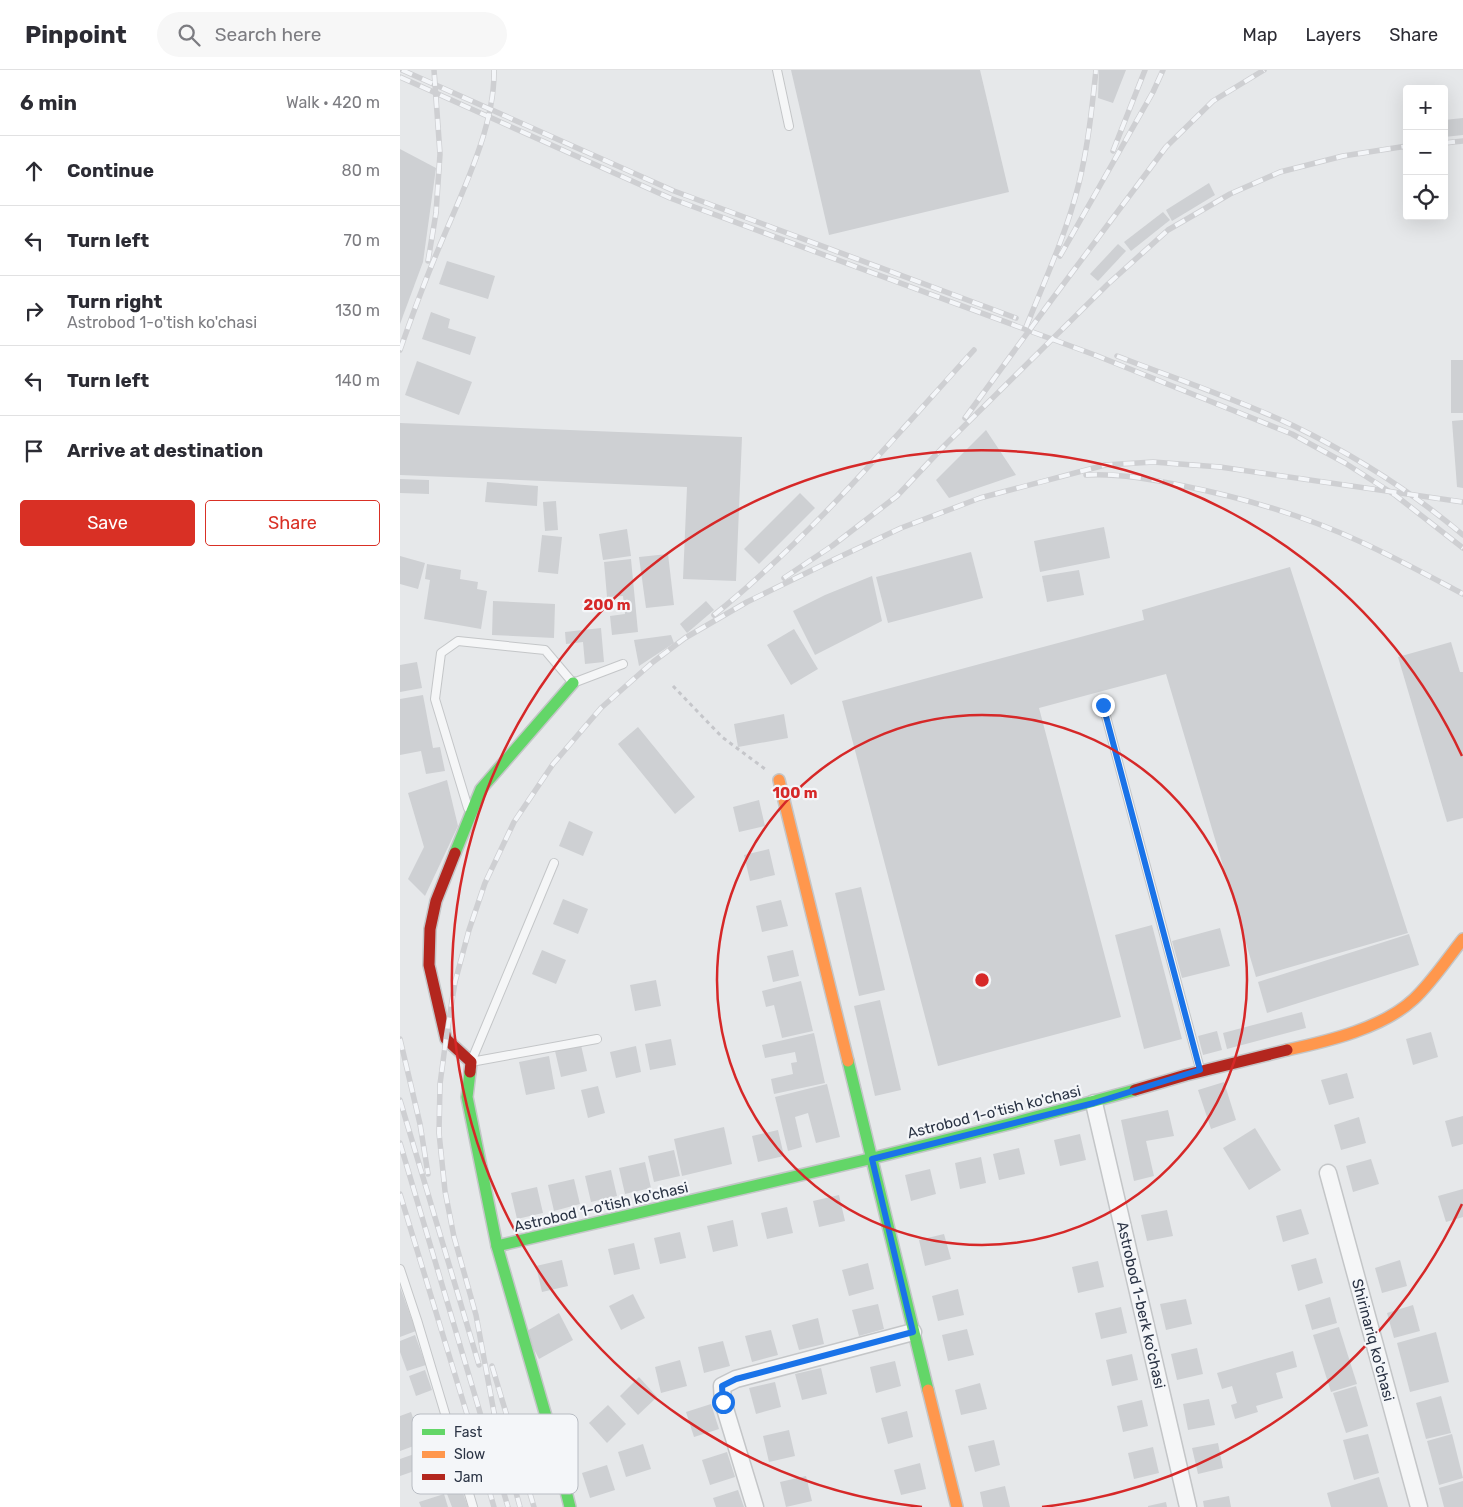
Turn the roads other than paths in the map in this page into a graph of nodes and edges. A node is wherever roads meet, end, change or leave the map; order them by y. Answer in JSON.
{"nodes":[{"id":1,"x":777,"y":70,"type":"edge"},
{"id":2,"x":789,"y":126,"type":"dead end"},
{"id":3,"x":623,"y":664,"type":"dead end"},
{"id":4,"x":573,"y":683,"type":"junction"},
{"id":5,"x":1103,"y":705,"type":"dead end"},
{"id":6,"x":779,"y":780,"type":"road end"},
{"id":7,"x":470,"y":816,"type":"junction"},
{"id":8,"x":554,"y":863,"type":"dead end"},
{"id":9,"x":1463,"y":939,"type":"edge"},
{"id":10,"x":597,"y":1039,"type":"dead end"},
{"id":11,"x":471,"y":1062,"type":"junction"},
{"id":12,"x":1200,"y":1070,"type":"junction"},
{"id":13,"x":1094,"y":1103,"type":"junction"},
{"id":14,"x":872,"y":1159,"type":"junction"},
{"id":15,"x":1328,"y":1173,"type":"dead end"},
{"id":16,"x":497,"y":1246,"type":"junction"},
{"id":17,"x":400,"y":1269,"type":"edge"},
{"id":18,"x":913,"y":1332,"type":"junction"},
{"id":19,"x":445,"y":1414,"type":"edge"},
{"id":20,"x":545,"y":1414,"type":"edge"},
{"id":21,"x":469,"y":1494,"type":"edge"},
{"id":22,"x":567,"y":1494,"type":"edge"},
{"id":23,"x":473,"y":1507,"type":"edge"},
{"id":24,"x":570,"y":1507,"type":"edge"},
{"id":25,"x":755,"y":1507,"type":"edge"},
{"id":26,"x":957,"y":1507,"type":"edge"},
{"id":27,"x":1188,"y":1507,"type":"edge"},
{"id":28,"x":1418,"y":1507,"type":"edge"}],
"edges":[{"from":1,"to":2,"type":"lane"},
{"from":3,"to":4,"type":"lane"},
{"from":4,"to":7,"type":"street"},
{"from":4,"to":7,"type":"lane"},
{"from":5,"to":12,"type":"lane"},
{"from":6,"to":14,"type":"street"},
{"from":7,"to":11,"type":"street"},
{"from":8,"to":11,"type":"lane"},
{"from":9,"to":12,"type":"street","name":"Astrobod 1-o'tish ko'chasi"},
{"from":10,"to":11,"type":"lane"},
{"from":11,"to":16,"type":"street"},
{"from":12,"to":13,"type":"street","name":"Astrobod 1-o'tish ko'chasi"},
{"from":13,"to":14,"type":"street","name":"Astrobod 1-o'tish ko'chasi"},
{"from":13,"to":27,"type":"street","name":"Astrobod 1-berk ko'chasi"},
{"from":14,"to":16,"type":"street","name":"Astrobod 1-o'tish ko'chasi"},
{"from":14,"to":18,"type":"street"},
{"from":15,"to":28,"type":"street","name":"Shirinariq ko'chasi"},
{"from":16,"to":20,"type":"street"},
{"from":17,"to":19,"type":"lane"},
{"from":18,"to":25,"type":"street"},
{"from":18,"to":26,"type":"street"},
{"from":21,"to":23,"type":"lane"},
{"from":22,"to":24,"type":"street"}]}
